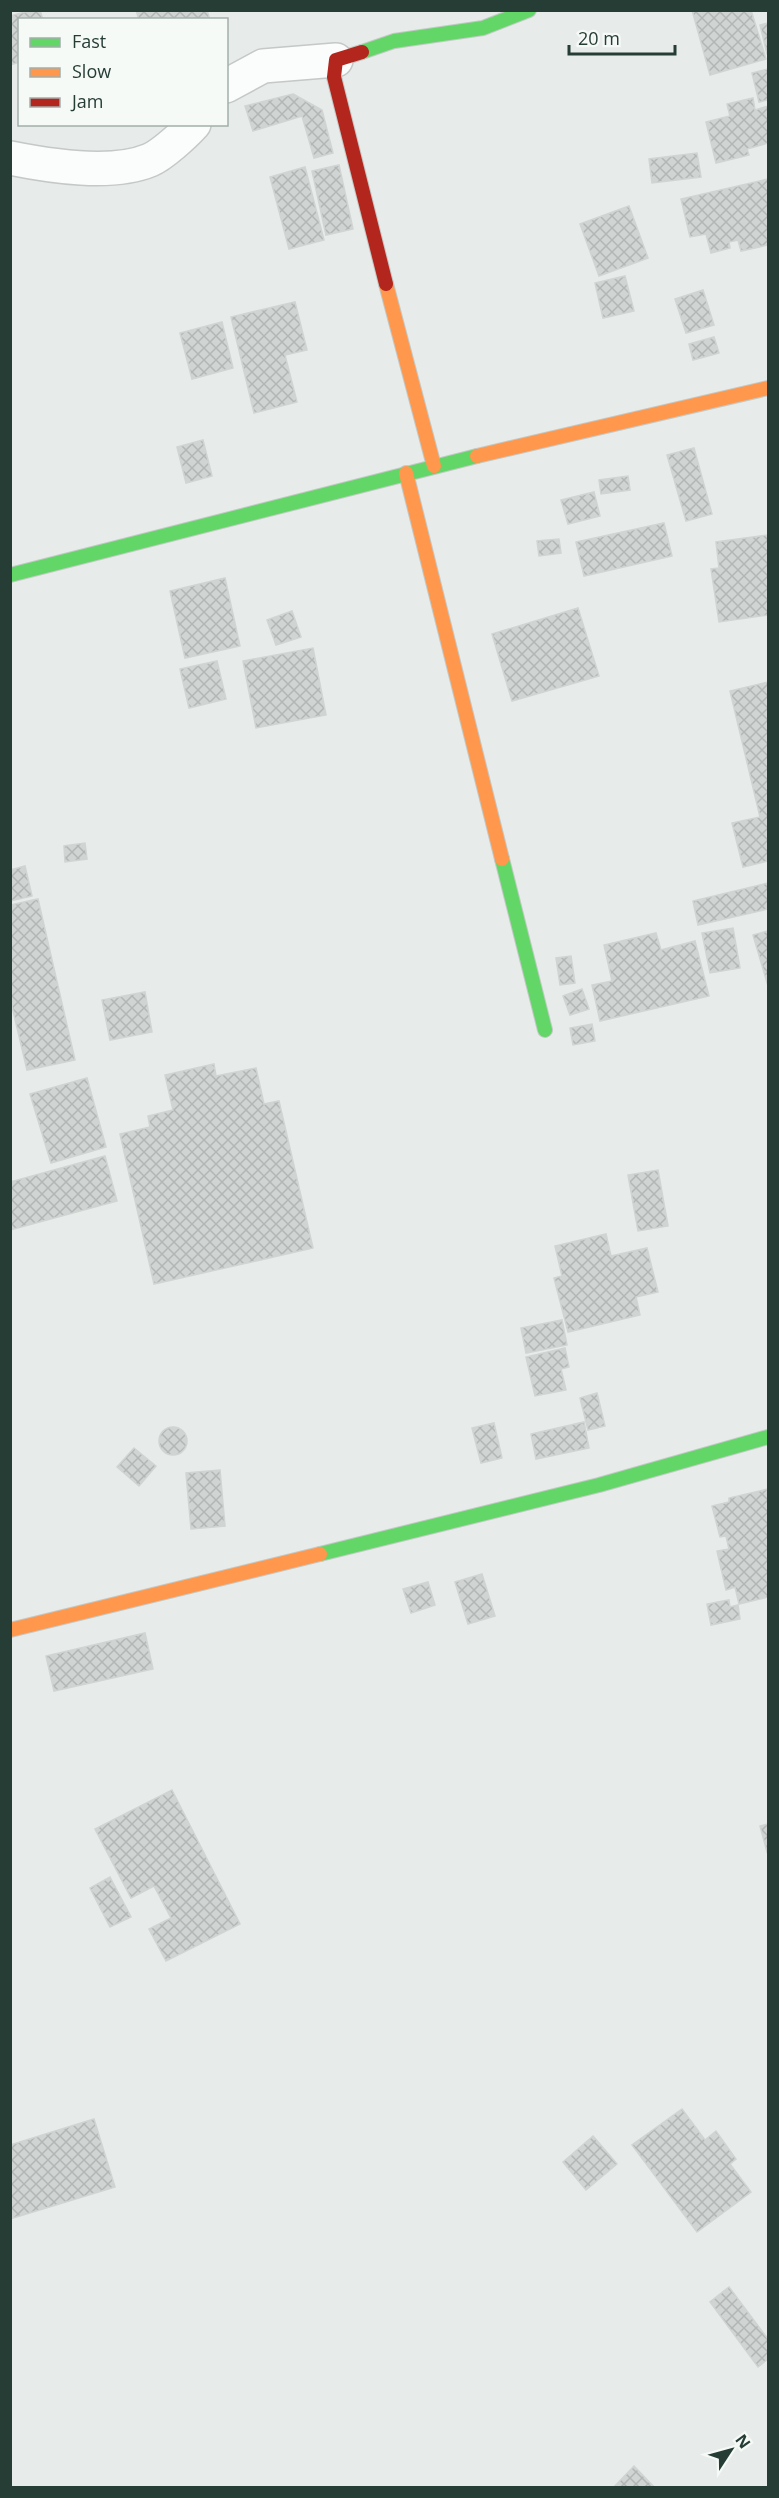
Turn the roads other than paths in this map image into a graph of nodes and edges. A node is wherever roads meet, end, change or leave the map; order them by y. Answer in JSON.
{"nodes":[{"id":1,"x":529,"y":10,"type":"edge"},
{"id":2,"x":336,"y":60,"type":"junction"},
{"id":3,"x":228,"y":85,"type":"edge"},
{"id":4,"x":192,"y":126,"type":"edge"},
{"id":5,"x":10,"y":158,"type":"edge"},
{"id":6,"x":768,"y":388,"type":"edge"},
{"id":7,"x":434,"y":466,"type":"junction"},
{"id":8,"x":406,"y":473,"type":"junction"},
{"id":9,"x":10,"y":575,"type":"edge"},
{"id":10,"x":545,"y":1030,"type":"dead end"},
{"id":11,"x":768,"y":1437,"type":"edge"},
{"id":12,"x":10,"y":1630,"type":"edge"}],
"edges":[{"from":1,"to":2,"type":"street"},
{"from":2,"to":3,"type":"street"},
{"from":2,"to":7,"type":"street"},
{"from":4,"to":5,"type":"street"},
{"from":6,"to":7,"type":"street"},
{"from":7,"to":8,"type":"street"},
{"from":8,"to":9,"type":"street"},
{"from":8,"to":10,"type":"street"},
{"from":11,"to":12,"type":"street"}]}
